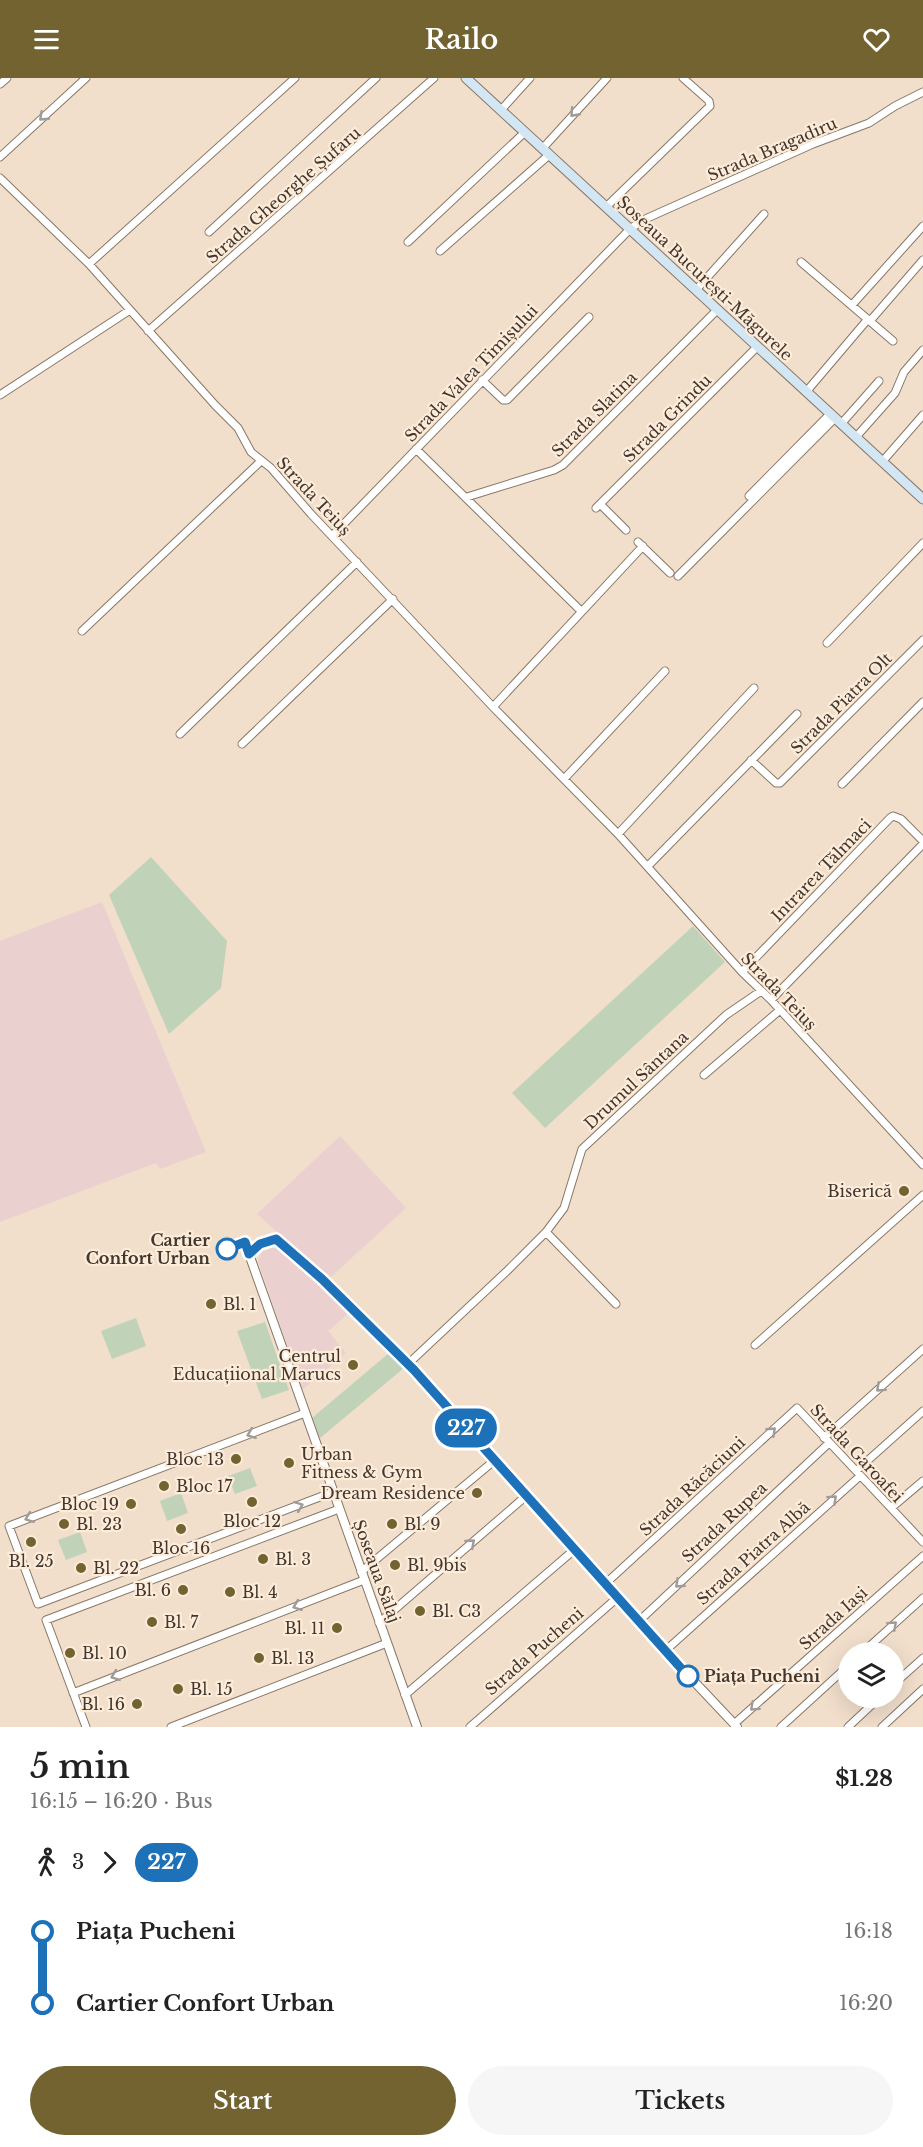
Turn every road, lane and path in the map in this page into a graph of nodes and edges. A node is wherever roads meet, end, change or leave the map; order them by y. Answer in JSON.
{"nodes":[{"id":1,"x":7,"y":78,"type":"edge"},
{"id":2,"x":86,"y":78,"type":"edge"},
{"id":3,"x":295,"y":78,"type":"edge"},
{"id":4,"x":376,"y":78,"type":"edge"},
{"id":5,"x":434,"y":78,"type":"edge"},
{"id":6,"x":466,"y":78,"type":"edge"},
{"id":7,"x":530,"y":78,"type":"edge"},
{"id":8,"x":606,"y":78,"type":"edge"},
{"id":9,"x":683,"y":78,"type":"edge"},
{"id":10,"x":0,"y":84,"type":"edge"},
{"id":11,"x":923,"y":92,"type":"edge"},
{"id":12,"x":501,"y":110,"type":"junction"},
{"id":13,"x":525,"y":132,"type":"junction"},
{"id":14,"x":546,"y":152,"type":"junction"},
{"id":15,"x":0,"y":157,"type":"edge"},
{"id":16,"x":0,"y":178,"type":"edge"},
{"id":17,"x":606,"y":207,"type":"junction"},
{"id":18,"x":764,"y":214,"type":"dead end"},
{"id":19,"x":923,"y":226,"type":"edge"},
{"id":20,"x":630,"y":229,"type":"junction"},
{"id":21,"x":209,"y":232,"type":"dead end"},
{"id":22,"x":408,"y":242,"type":"dead end"},
{"id":23,"x":440,"y":251,"type":"dead end"},
{"id":24,"x":923,"y":260,"type":"edge"},
{"id":25,"x":801,"y":262,"type":"dead end"},
{"id":26,"x":89,"y":264,"type":"junction"},
{"id":27,"x":696,"y":290,"type":"junction"},
{"id":28,"x":852,"y":305,"type":"junction"},
{"id":29,"x":130,"y":310,"type":"junction"},
{"id":30,"x":717,"y":310,"type":"junction"},
{"id":31,"x":589,"y":317,"type":"dead end"},
{"id":32,"x":869,"y":320,"type":"junction"},
{"id":33,"x":148,"y":331,"type":"junction"},
{"id":34,"x":893,"y":341,"type":"dead end"},
{"id":35,"x":757,"y":347,"type":"junction"},
{"id":36,"x":923,"y":350,"type":"edge"},
{"id":37,"x":482,"y":380,"type":"junction"},
{"id":38,"x":879,"y":381,"type":"dead end"},
{"id":39,"x":806,"y":392,"type":"junction"},
{"id":40,"x":0,"y":395,"type":"edge"},
{"id":41,"x":923,"y":415,"type":"edge"},
{"id":42,"x":835,"y":419,"type":"junction"},
{"id":43,"x":856,"y":437,"type":"junction"},
{"id":44,"x":416,"y":449,"type":"junction"},
{"id":45,"x":261,"y":461,"type":"junction"},
{"id":46,"x":882,"y":462,"type":"junction"},
{"id":47,"x":749,"y":496,"type":"dead end"},
{"id":48,"x":467,"y":497,"type":"junction"},
{"id":49,"x":923,"y":500,"type":"edge"},
{"id":50,"x":626,"y":530,"type":"dead end"},
{"id":51,"x":332,"y":536,"type":"junction"},
{"id":52,"x":923,"y":543,"type":"edge"},
{"id":53,"x":357,"y":562,"type":"junction"},
{"id":54,"x":393,"y":599,"type":"junction"},
{"id":55,"x":581,"y":611,"type":"junction"},
{"id":56,"x":82,"y":631,"type":"dead end"},
{"id":57,"x":923,"y":640,"type":"edge"},
{"id":58,"x":827,"y":643,"type":"dead end"},
{"id":59,"x":665,"y":671,"type":"dead end"},
{"id":60,"x":754,"y":688,"type":"dead end"},
{"id":61,"x":923,"y":702,"type":"edge"},
{"id":62,"x":493,"y":707,"type":"junction"},
{"id":63,"x":797,"y":714,"type":"dead end"},
{"id":64,"x":180,"y":734,"type":"dead end"},
{"id":65,"x":242,"y":744,"type":"dead end"},
{"id":66,"x":751,"y":760,"type":"junction"},
{"id":67,"x":564,"y":779,"type":"junction"},
{"id":68,"x":842,"y":784,"type":"dead end"},
{"id":69,"x":618,"y":834,"type":"junction"},
{"id":70,"x":923,"y":843,"type":"edge"},
{"id":71,"x":648,"y":866,"type":"junction"},
{"id":72,"x":742,"y":972,"type":"junction"},
{"id":73,"x":761,"y":991,"type":"junction"},
{"id":74,"x":771,"y":1000,"type":"junction"},
{"id":75,"x":780,"y":1010,"type":"junction"},
{"id":76,"x":705,"y":1075,"type":"dead end"},
{"id":77,"x":923,"y":1165,"type":"edge"},
{"id":78,"x":923,"y":1195,"type":"edge"},
{"id":79,"x":546,"y":1232,"type":"junction"},
{"id":80,"x":616,"y":1304,"type":"dead end"},
{"id":81,"x":755,"y":1345,"type":"dead end"},
{"id":82,"x":923,"y":1349,"type":"edge"},
{"id":83,"x":408,"y":1364,"type":"junction"},
{"id":84,"x":797,"y":1408,"type":"joint"},
{"id":85,"x":923,"y":1411,"type":"edge"},
{"id":86,"x":305,"y":1413,"type":"junction"},
{"id":87,"x":826,"y":1440,"type":"junction"},
{"id":88,"x":495,"y":1460,"type":"junction"},
{"id":89,"x":858,"y":1473,"type":"junction"},
{"id":90,"x":923,"y":1480,"type":"edge"},
{"id":91,"x":333,"y":1492,"type":"junction"},
{"id":92,"x":526,"y":1496,"type":"junction"},
{"id":93,"x":891,"y":1508,"type":"junction"},
{"id":94,"x":339,"y":1509,"type":"junction"},
{"id":95,"x":923,"y":1542,"type":"edge"},
{"id":96,"x":574,"y":1550,"type":"junction"},
{"id":97,"x":923,"y":1556,"type":"edge"},
{"id":98,"x":363,"y":1576,"type":"junction"},
{"id":99,"x":605,"y":1584,"type":"junction"},
{"id":100,"x":617,"y":1598,"type":"junction"},
{"id":101,"x":923,"y":1598,"type":"edge"},
{"id":102,"x":638,"y":1622,"type":"junction"},
{"id":103,"x":379,"y":1623,"type":"junction"},
{"id":104,"x":874,"y":1642,"type":"edge"},
{"id":105,"x":387,"y":1643,"type":"junction"},
{"id":106,"x":665,"y":1651,"type":"junction"},
{"id":107,"x":923,"y":1658,"type":"edge"},
{"id":108,"x":838,"y":1675,"type":"edge"},
{"id":109,"x":904,"y":1675,"type":"edge"},
{"id":110,"x":923,"y":1689,"type":"edge"},
{"id":111,"x":73,"y":1693,"type":"junction"},
{"id":112,"x":405,"y":1695,"type":"junction"},
{"id":113,"x":868,"y":1708,"type":"edge"},
{"id":114,"x":735,"y":1726,"type":"edge"},
{"id":115,"x":86,"y":1727,"type":"edge"},
{"id":116,"x":171,"y":1727,"type":"edge"},
{"id":117,"x":417,"y":1727,"type":"edge"},
{"id":118,"x":470,"y":1727,"type":"edge"},
{"id":119,"x":781,"y":1727,"type":"edge"},
{"id":120,"x":848,"y":1727,"type":"edge"},
{"id":121,"x":882,"y":1727,"type":"edge"}],
"edges":[{"from":1,"to":10,"type":"street"},
{"from":2,"to":15,"type":"street","one_way":true},
{"from":3,"to":26,"type":"street"},
{"from":4,"to":21,"type":"street"},
{"from":5,"to":33,"type":"street","name":"Strada Gheorghe Șufaru"},
{"from":6,"to":12,"type":"main road","name":"Șoseaua București-Măgurele"},
{"from":7,"to":12,"type":"street"},
{"from":8,"to":14,"type":"street","one_way":true},
{"from":9,"to":17,"type":"street"},
{"from":11,"to":20,"type":"street","name":"Strada Bragadiru"},
{"from":12,"to":13,"type":"main road","name":"Șoseaua București-Măgurele"},
{"from":13,"to":14,"type":"main road","name":"Șoseaua București-Măgurele"},
{"from":13,"to":22,"type":"street"},
{"from":14,"to":17,"type":"main road","name":"Șoseaua București-Măgurele"},
{"from":14,"to":23,"type":"street"},
{"from":16,"to":26,"type":"street","name":"Strada Teiuș"},
{"from":17,"to":20,"type":"main road","name":"Șoseaua București-Măgurele"},
{"from":18,"to":27,"type":"street"},
{"from":19,"to":28,"type":"street"},
{"from":20,"to":27,"type":"main road","name":"Șoseaua București-Măgurele"},
{"from":20,"to":37,"type":"street","name":"Strada Valea Timișului"},
{"from":24,"to":32,"type":"street"},
{"from":25,"to":28,"type":"street"},
{"from":26,"to":29,"type":"street","name":"Strada Teiuș"},
{"from":27,"to":30,"type":"main road","name":"Șoseaua București-Măgurele"},
{"from":28,"to":32,"type":"street"},
{"from":29,"to":33,"type":"street","name":"Strada Teiuș"},
{"from":29,"to":40,"type":"street"},
{"from":30,"to":35,"type":"main road","name":"Șoseaua București-Măgurele"},
{"from":30,"to":48,"type":"street","name":"Strada Slatina"},
{"from":31,"to":37,"type":"street"},
{"from":32,"to":34,"type":"street"},
{"from":32,"to":39,"type":"street"},
{"from":33,"to":45,"type":"street","name":"Strada Teiuș"},
{"from":35,"to":39,"type":"main road","name":"Șoseaua București-Măgurele"},
{"from":35,"to":50,"type":"street","name":"Strada Grindu"},
{"from":36,"to":43,"type":"street"},
{"from":37,"to":44,"type":"street","name":"Strada Valea Timișului"},
{"from":38,"to":42,"type":"street"},
{"from":39,"to":42,"type":"main road","name":"Șoseaua București-Măgurele"},
{"from":41,"to":46,"type":"street"},
{"from":42,"to":43,"type":"main road","name":"Șoseaua București-Măgurele"},
{"from":42,"to":47,"type":"street"},
{"from":42,"to":55,"type":"street"},
{"from":43,"to":46,"type":"main road","name":"Șoseaua București-Măgurele"},
{"from":44,"to":48,"type":"street"},
{"from":44,"to":51,"type":"street","name":"Strada Valea Timișului"},
{"from":45,"to":51,"type":"street","name":"Strada Teiuș"},
{"from":45,"to":56,"type":"street"},
{"from":46,"to":49,"type":"main road","name":"Șoseaua București-Măgurele"},
{"from":48,"to":55,"type":"street"},
{"from":51,"to":53,"type":"street","name":"Strada Teiuș"},
{"from":52,"to":58,"type":"street"},
{"from":53,"to":54,"type":"street","name":"Strada Teiuș"},
{"from":53,"to":64,"type":"street"},
{"from":54,"to":62,"type":"street","name":"Strada Teiuș"},
{"from":54,"to":65,"type":"street"},
{"from":55,"to":62,"type":"street"},
{"from":57,"to":66,"type":"street","name":"Strada Piatra Olt"},
{"from":59,"to":67,"type":"street"},
{"from":60,"to":69,"type":"street"},
{"from":61,"to":68,"type":"street"},
{"from":62,"to":67,"type":"street","name":"Strada Teiuș"},
{"from":63,"to":66,"type":"street"},
{"from":66,"to":71,"type":"street"},
{"from":67,"to":69,"type":"street","name":"Strada Teiuș"},
{"from":69,"to":71,"type":"street","name":"Strada Teiuș"},
{"from":70,"to":72,"type":"street","name":"Intrarea Tălmaci"},
{"from":70,"to":74,"type":"street"},
{"from":71,"to":72,"type":"street","name":"Strada Teiuș"},
{"from":72,"to":73,"type":"street","name":"Strada Teiuș"},
{"from":73,"to":74,"type":"street","name":"Strada Teiuș"},
{"from":73,"to":79,"type":"street","name":"Drumul Sântana"},
{"from":74,"to":75,"type":"street","name":"Strada Teiuș"},
{"from":75,"to":76,"type":"street"},
{"from":75,"to":77,"type":"street","name":"Strada Teiuș"},
{"from":78,"to":81,"type":"street"},
{"from":79,"to":80,"type":"street"},
{"from":79,"to":83,"type":"street","name":"Drumul Sântana"},
{"from":82,"to":87,"type":"street","name":"Strada Rupea","one_way":true},
{"from":83,"to":86,"type":"street","name":"Șoseaua Sălaj"},
{"from":83,"to":88,"type":"street"},
{"from":84,"to":87,"type":"street","name":"Strada Garoafei"},
{"from":99,"to":84,"type":"street","name":"Strada Răcăciuni","one_way":true},
{"from":85,"to":89,"type":"street","name":"Strada Piatra Albă"},
{"from":86,"to":91,"type":"street","name":"Șoseaua Sălaj"},
{"from":86,"to":91,"type":"street","one_way":true},
{"from":87,"to":89,"type":"street","name":"Strada Garoafei"},
{"from":87,"to":102,"type":"street","name":"Strada Rupea","one_way":true},
{"from":88,"to":92,"type":"street"},
{"from":88,"to":98,"type":"street"},
{"from":89,"to":93,"type":"street","name":"Strada Garoafei"},
{"from":106,"to":89,"type":"street","name":"Strada Piatra Albă","one_way":true},
{"from":90,"to":93,"type":"street"},
{"from":91,"to":94,"type":"street","name":"Șoseaua Sălaj"},
{"from":92,"to":96,"type":"street"},
{"from":103,"to":92,"type":"street","one_way":true},
{"from":93,"to":95,"type":"street","name":"Strada Garoafei"},
{"from":94,"to":98,"type":"street","name":"Șoseaua Sălaj"},
{"from":94,"to":111,"type":"street"},
{"from":96,"to":99,"type":"street"},
{"from":96,"to":112,"type":"street"},
{"from":97,"to":114,"type":"street","name":"Strada Iași","one_way":true},
{"from":98,"to":103,"type":"street","name":"Șoseaua Sălaj"},
{"from":98,"to":111,"type":"street","one_way":true},
{"from":99,"to":100,"type":"street"},
{"from":100,"to":102,"type":"street"},
{"from":100,"to":118,"type":"street","name":"Strada Pucheni"},
{"from":104,"to":101,"type":"street","one_way":true},
{"from":102,"to":106,"type":"street"},
{"from":103,"to":105,"type":"street","name":"Șoseaua Sălaj"},
{"from":105,"to":112,"type":"street","name":"Șoseaua Sălaj"},
{"from":105,"to":116,"type":"street"},
{"from":106,"to":114,"type":"street"},
{"from":107,"to":109,"type":"street"},
{"from":108,"to":119,"type":"street"},
{"from":110,"to":121,"type":"street"},
{"from":111,"to":115,"type":"street"},
{"from":112,"to":117,"type":"street","name":"Șoseaua Sălaj"},
{"from":113,"to":120,"type":"street"}]}
